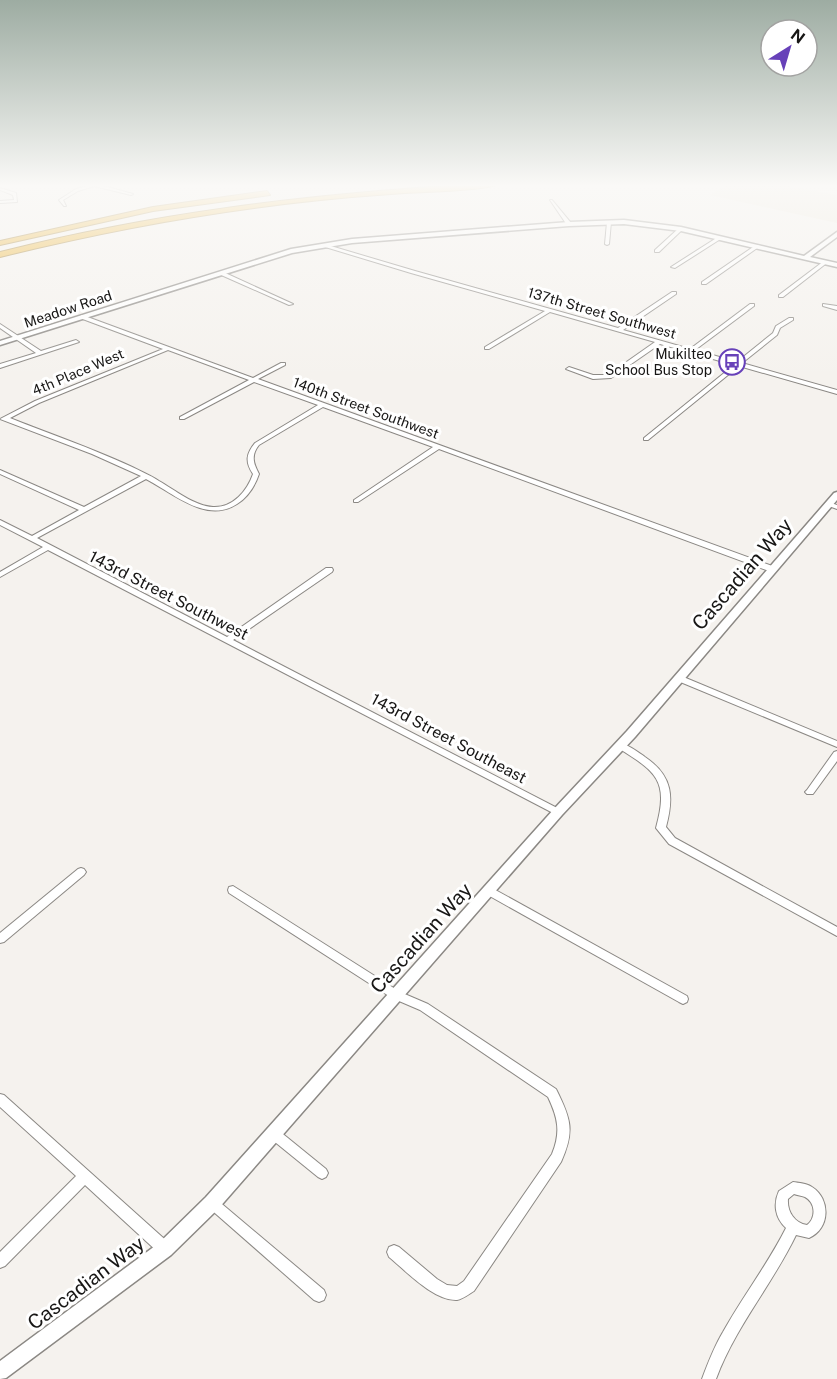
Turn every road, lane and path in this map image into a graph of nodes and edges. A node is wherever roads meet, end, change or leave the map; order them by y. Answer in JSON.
{"nodes":[{"id":1,"x":23,"y":249,"type":"edge"},
{"id":2,"x":299,"y":249,"type":"edge"},
{"id":3,"x":342,"y":249,"type":"edge"},
{"id":4,"x":702,"y":249,"type":"edge"},
{"id":5,"x":753,"y":249,"type":"edge"},
{"id":6,"x":773,"y":249,"type":"edge"},
{"id":7,"x":816,"y":249,"type":"edge"},
{"id":8,"x":0,"y":255,"type":"edge"},
{"id":9,"x":806,"y":257,"type":"junction"},
{"id":10,"x":826,"y":262,"type":"junction"},
{"id":11,"x":837,"y":265,"type":"edge"},
{"id":12,"x":673,"y":267,"type":"dead end"},
{"id":13,"x":220,"y":273,"type":"junction"},
{"id":14,"x":704,"y":283,"type":"dead end"},
{"id":15,"x":674,"y":293,"type":"dead end"},
{"id":16,"x":781,"y":296,"type":"dead end"},
{"id":17,"x":291,"y":304,"type":"dead end"},
{"id":18,"x":825,"y":304,"type":"dead end"},
{"id":19,"x":752,"y":305,"type":"dead end"},
{"id":20,"x":837,"y":308,"type":"edge"},
{"id":21,"x":549,"y":311,"type":"junction"},
{"id":22,"x":82,"y":317,"type":"junction"},
{"id":23,"x":791,"y":319,"type":"dead end"},
{"id":24,"x":0,"y":326,"type":"edge"},
{"id":25,"x":619,"y":330,"type":"junction"},
{"id":26,"x":19,"y":337,"type":"junction"},
{"id":27,"x":76,"y":342,"type":"dead end"},
{"id":28,"x":659,"y":342,"type":"junction"},
{"id":29,"x":0,"y":343,"type":"edge"},
{"id":30,"x":487,"y":348,"type":"dead end"},
{"id":31,"x":167,"y":349,"type":"junction"},
{"id":32,"x":691,"y":351,"type":"junction"},
{"id":33,"x":39,"y":352,"type":"junction"},
{"id":34,"x":283,"y":364,"type":"dead end"},
{"id":35,"x":737,"y":364,"type":"junction"},
{"id":36,"x":0,"y":366,"type":"edge"},
{"id":37,"x":569,"y":369,"type":"dead end"},
{"id":38,"x":254,"y":380,"type":"junction"},
{"id":39,"x":837,"y":392,"type":"edge"},
{"id":40,"x":322,"y":405,"type":"junction"},
{"id":41,"x":182,"y":418,"type":"dead end"},
{"id":42,"x":2,"y":420,"type":"edge"},
{"id":43,"x":646,"y":439,"type":"dead end"},
{"id":44,"x":438,"y":447,"type":"junction"},
{"id":45,"x":0,"y":472,"type":"edge"},
{"id":46,"x":146,"y":476,"type":"junction"},
{"id":47,"x":356,"y":501,"type":"dead end"},
{"id":48,"x":834,"y":502,"type":"edge"},
{"id":49,"x":84,"y":510,"type":"junction"},
{"id":50,"x":0,"y":522,"type":"edge"},
{"id":51,"x":31,"y":538,"type":"junction"},
{"id":52,"x":48,"y":547,"type":"junction"},
{"id":53,"x":772,"y":569,"type":"junction"},
{"id":54,"x":329,"y":570,"type":"dead end"},
{"id":55,"x":0,"y":574,"type":"edge"},
{"id":56,"x":227,"y":640,"type":"junction"},
{"id":57,"x":681,"y":679,"type":"junction"},
{"id":58,"x":326,"y":691,"type":"joint"},
{"id":59,"x":837,"y":744,"type":"edge"},
{"id":60,"x":621,"y":746,"type":"junction"},
{"id":61,"x":837,"y":754,"type":"edge"},
{"id":62,"x":810,"y":792,"type":"dead end"},
{"id":63,"x":558,"y":812,"type":"junction"},
{"id":64,"x":81,"y":872,"type":"dead end"},
{"id":65,"x":232,"y":890,"type":"dead end"},
{"id":66,"x":490,"y":891,"type":"junction"},
{"id":67,"x":837,"y":932,"type":"edge"},
{"id":68,"x":0,"y":939,"type":"edge"},
{"id":69,"x":396,"y":995,"type":"junction"},
{"id":70,"x":683,"y":999,"type":"dead end"},
{"id":71,"x":0,"y":1099,"type":"edge"},
{"id":72,"x":563,"y":1114,"type":"joint"},
{"id":73,"x":274,"y":1134,"type":"junction"},
{"id":74,"x":322,"y":1173,"type":"dead end"},
{"id":75,"x":84,"y":1176,"type":"junction"},
{"id":76,"x":212,"y":1203,"type":"junction"},
{"id":77,"x":794,"y":1226,"type":"dead end"},
{"id":78,"x":165,"y":1249,"type":"junction"},
{"id":79,"x":394,"y":1252,"type":"dead end"},
{"id":80,"x":0,"y":1261,"type":"edge"},
{"id":81,"x":445,"y":1291,"type":"joint"},
{"id":82,"x":319,"y":1295,"type":"dead end"},
{"id":83,"x":0,"y":1372,"type":"edge"},
{"id":84,"x":709,"y":1379,"type":"edge"}],
"edges":[{"from":1,"to":8,"type":"highway"},
{"from":2,"to":13,"type":"street","name":"Meadow Road"},
{"from":3,"to":21,"type":"street","name":"137th Street Southwest"},
{"from":4,"to":12,"type":"street"},
{"from":5,"to":14,"type":"street"},
{"from":6,"to":9,"type":"street","name":"Meadow Road"},
{"from":7,"to":9,"type":"street"},
{"from":9,"to":10,"type":"street","name":"Meadow Road"},
{"from":10,"to":11,"type":"street","name":"Meadow Road"},
{"from":10,"to":16,"type":"street"},
{"from":13,"to":17,"type":"street"},
{"from":13,"to":22,"type":"street","name":"Meadow Road"},
{"from":15,"to":25,"type":"street"},
{"from":18,"to":20,"type":"street"},
{"from":19,"to":32,"type":"street"},
{"from":21,"to":25,"type":"street","name":"137th Street Southwest"},
{"from":21,"to":30,"type":"street"},
{"from":22,"to":26,"type":"street","name":"Meadow Road"},
{"from":22,"to":31,"type":"street","name":"140th Street Southwest"},
{"from":23,"to":35,"type":"street"},
{"from":24,"to":26,"type":"street"},
{"from":25,"to":28,"type":"street","name":"137th Street Southwest"},
{"from":26,"to":29,"type":"street","name":"Meadow Road"},
{"from":26,"to":33,"type":"street"},
{"from":27,"to":33,"type":"street"},
{"from":28,"to":32,"type":"street","name":"137th Street Southwest"},
{"from":28,"to":37,"type":"street"},
{"from":31,"to":38,"type":"street","name":"140th Street Southwest"},
{"from":31,"to":42,"type":"street","name":"4th Place West"},
{"from":32,"to":35,"type":"street","name":"137th Street Southwest"},
{"from":33,"to":36,"type":"street"},
{"from":34,"to":38,"type":"street"},
{"from":35,"to":39,"type":"street","name":"137th Street Southwest"},
{"from":35,"to":43,"type":"street"},
{"from":38,"to":40,"type":"street","name":"140th Street Southwest"},
{"from":38,"to":41,"type":"street"},
{"from":40,"to":44,"type":"street","name":"140th Street Southwest"},
{"from":40,"to":46,"type":"street"},
{"from":42,"to":46,"type":"street"},
{"from":44,"to":47,"type":"street"},
{"from":44,"to":53,"type":"street","name":"140th Street Southwest"},
{"from":45,"to":49,"type":"street"},
{"from":46,"to":49,"type":"street"},
{"from":48,"to":53,"type":"street","name":"Cascadian Way"},
{"from":49,"to":51,"type":"street"},
{"from":50,"to":51,"type":"street","name":"143rd Street Southwest"},
{"from":51,"to":52,"type":"street","name":"143rd Street Southwest"},
{"from":52,"to":55,"type":"street"},
{"from":52,"to":56,"type":"street","name":"143rd Street Southwest"},
{"from":53,"to":57,"type":"street","name":"Cascadian Way"},
{"from":54,"to":56,"type":"street"},
{"from":56,"to":58,"type":"street","name":"143rd Street Southwest"},
{"from":57,"to":59,"type":"street"},
{"from":57,"to":60,"type":"street","name":"Cascadian Way"},
{"from":58,"to":63,"type":"street","name":"143rd Street Southeast"},
{"from":60,"to":63,"type":"street","name":"Cascadian Way"},
{"from":60,"to":67,"type":"street"},
{"from":61,"to":62,"type":"street"},
{"from":63,"to":66,"type":"street","name":"Cascadian Way"},
{"from":64,"to":68,"type":"street"},
{"from":65,"to":69,"type":"street"},
{"from":66,"to":69,"type":"street","name":"Cascadian Way"},
{"from":66,"to":70,"type":"street"},
{"from":69,"to":72,"type":"street"},
{"from":69,"to":73,"type":"street","name":"Cascadian Way"},
{"from":71,"to":75,"type":"street"},
{"from":72,"to":81,"type":"street"},
{"from":73,"to":74,"type":"street"},
{"from":73,"to":76,"type":"street","name":"Cascadian Way"},
{"from":75,"to":78,"type":"street"},
{"from":75,"to":80,"type":"street"},
{"from":76,"to":78,"type":"street","name":"Cascadian Way"},
{"from":76,"to":82,"type":"street"},
{"from":77,"to":84,"type":"street"},
{"from":78,"to":83,"type":"street","name":"Cascadian Way"},
{"from":79,"to":81,"type":"street"}]}
